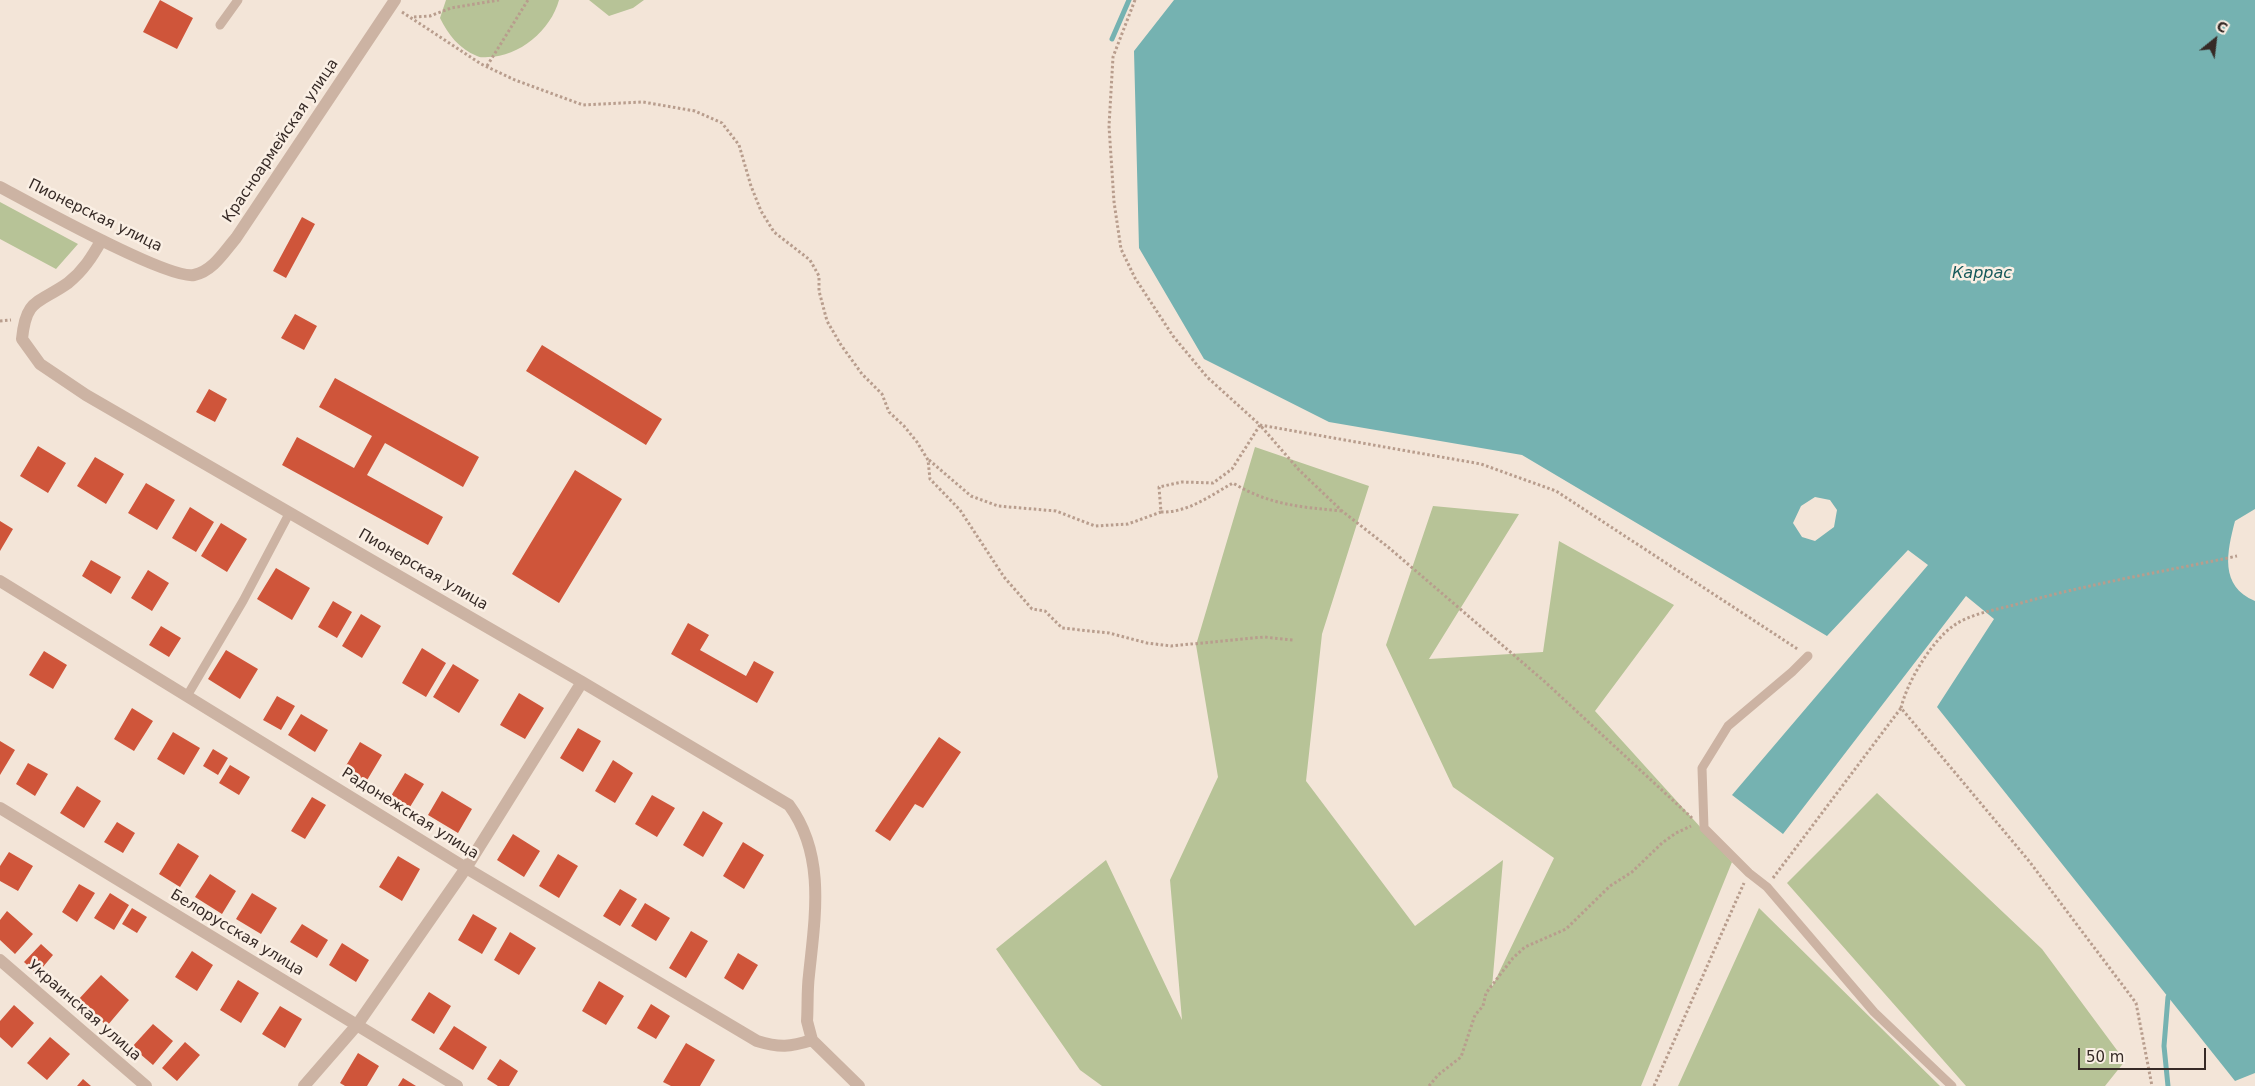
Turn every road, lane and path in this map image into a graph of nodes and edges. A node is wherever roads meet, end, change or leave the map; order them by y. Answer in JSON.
{"nodes":[{"id":1,"x":238,"y":0,"type":"edge"},
{"id":2,"x":499,"y":0,"type":"edge"},
{"id":3,"x":527,"y":0,"type":"edge"},
{"id":4,"x":1135,"y":0,"type":"edge"},
{"id":5,"x":393,"y":3,"type":"edge"},
{"id":6,"x":413,"y":18,"type":"junction"},
{"id":7,"x":220,"y":26,"type":"dead end"},
{"id":8,"x":487,"y":66,"type":"junction"},
{"id":9,"x":0,"y":187,"type":"edge"},
{"id":10,"x":101,"y":241,"type":"junction"},
{"id":11,"x":177,"y":273,"type":"joint"},
{"id":12,"x":1260,"y":425,"type":"junction"},
{"id":13,"x":928,"y":460,"type":"junction"},
{"id":14,"x":1342,"y":511,"type":"junction"},
{"id":15,"x":290,"y":512,"type":"junction"},
{"id":16,"x":1161,"y":512,"type":"junction"},
{"id":17,"x":2237,"y":556,"type":"dead end"},
{"id":18,"x":0,"y":581,"type":"edge"},
{"id":19,"x":1293,"y":640,"type":"dead end"},
{"id":20,"x":1808,"y":656,"type":"joint"},
{"id":21,"x":582,"y":682,"type":"junction"},
{"id":22,"x":187,"y":696,"type":"junction"},
{"id":23,"x":1901,"y":708,"type":"junction"},
{"id":24,"x":0,"y":808,"type":"edge"},
{"id":25,"x":466,"y":868,"type":"junction"},
{"id":26,"x":1749,"y":873,"type":"junction"},
{"id":27,"x":1767,"y":887,"type":"junction"},
{"id":28,"x":0,"y":960,"type":"edge"},
{"id":29,"x":357,"y":1025,"type":"junction"},
{"id":30,"x":812,"y":1040,"type":"junction"},
{"id":31,"x":146,"y":1086,"type":"edge"},
{"id":32,"x":304,"y":1086,"type":"edge"},
{"id":33,"x":457,"y":1086,"type":"edge"},
{"id":34,"x":859,"y":1086,"type":"edge"},
{"id":35,"x":1429,"y":1086,"type":"edge"},
{"id":36,"x":1654,"y":1086,"type":"edge"},
{"id":37,"x":1952,"y":1086,"type":"edge"},
{"id":38,"x":2152,"y":1086,"type":"edge"}],
"edges":[{"from":1,"to":7,"type":"lane"},
{"from":2,"to":6,"type":"path"},
{"from":3,"to":8,"type":"path"},
{"from":4,"to":12,"type":"path"},
{"from":5,"to":6,"type":"path"},
{"from":5,"to":11,"type":"street","name":"Красноармейская улица"},
{"from":6,"to":8,"type":"path"},
{"from":8,"to":13,"type":"path"},
{"from":9,"to":10,"type":"street","name":"Пионерская улица"},
{"from":10,"to":11,"type":"street","name":"Пионерская улица"},
{"from":10,"to":15,"type":"street","name":"Пионерская улица"},
{"from":12,"to":14,"type":"path"},
{"from":12,"to":16,"type":"path"},
{"from":12,"to":20,"type":"path"},
{"from":13,"to":16,"type":"path"},
{"from":13,"to":19,"type":"path"},
{"from":14,"to":16,"type":"path"},
{"from":14,"to":35,"type":"path"},
{"from":15,"to":21,"type":"street","name":"Пионерская улица"},
{"from":15,"to":22,"type":"lane"},
{"from":17,"to":23,"type":"path"},
{"from":18,"to":22,"type":"street","name":"Радонежская улица"},
{"from":20,"to":26,"type":"lane"},
{"from":21,"to":25,"type":"street"},
{"from":21,"to":30,"type":"street","name":"Пионерская улица"},
{"from":22,"to":25,"type":"street","name":"Радонежская улица"},
{"from":23,"to":27,"type":"path"},
{"from":23,"to":38,"type":"path"},
{"from":24,"to":29,"type":"street","name":"Белорусская улица"},
{"from":25,"to":29,"type":"street"},
{"from":25,"to":30,"type":"street","name":"Радонежская улица"},
{"from":26,"to":27,"type":"lane"},
{"from":26,"to":36,"type":"path"},
{"from":27,"to":37,"type":"lane"},
{"from":28,"to":31,"type":"street","name":"Украинская улица"},
{"from":29,"to":32,"type":"street"},
{"from":29,"to":33,"type":"street","name":"Белорусская улица"},
{"from":30,"to":34,"type":"street"}]}
